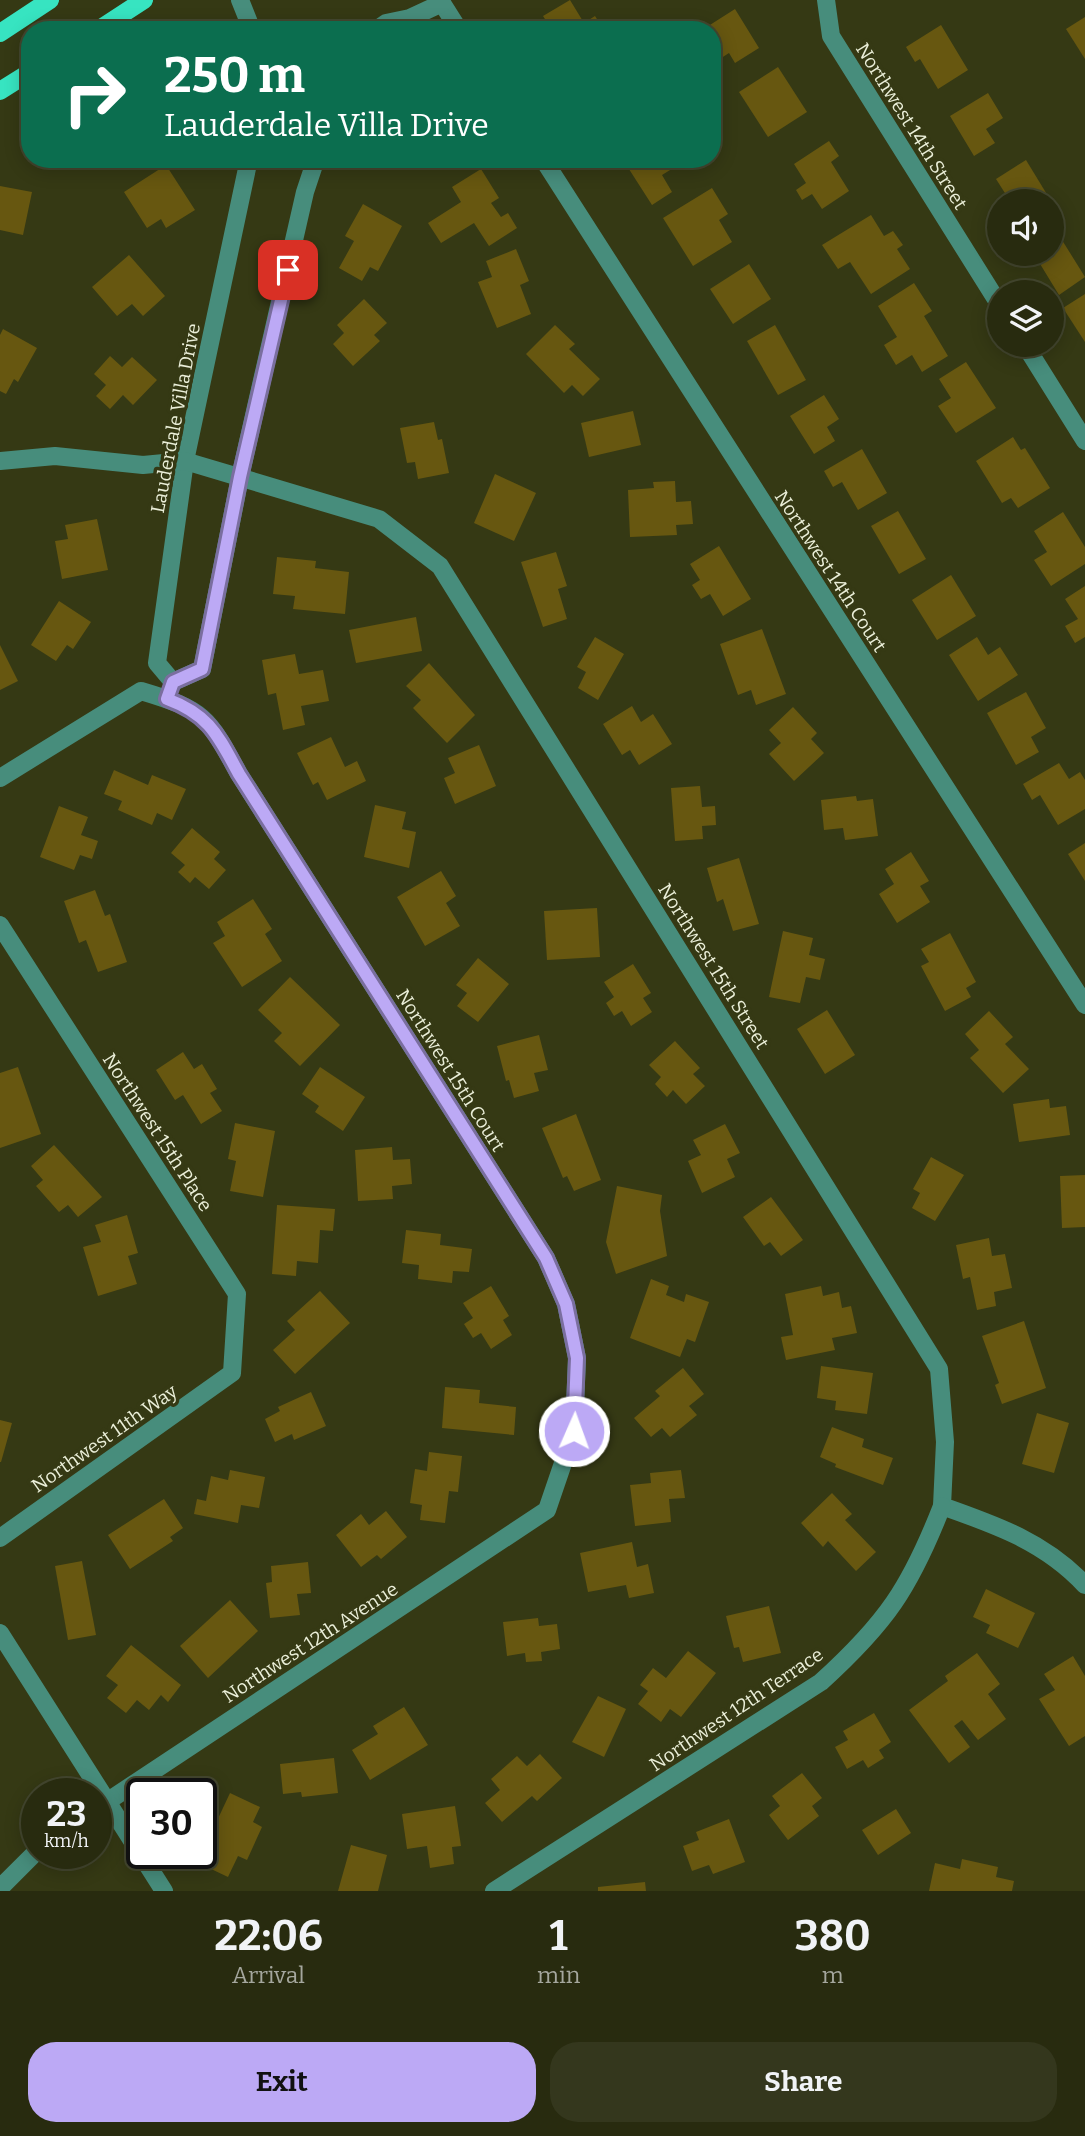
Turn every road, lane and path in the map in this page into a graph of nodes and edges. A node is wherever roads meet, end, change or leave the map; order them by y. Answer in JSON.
{"nodes":[{"id":1,"x":50,"y":0,"type":"edge"},
{"id":2,"x":144,"y":0,"type":"edge"},
{"id":3,"x":240,"y":0,"type":"edge"},
{"id":4,"x":827,"y":0,"type":"edge"},
{"id":5,"x":441,"y":1,"type":"edge"},
{"id":6,"x":112,"y":21,"type":"edge"},
{"id":7,"x":251,"y":21,"type":"edge"},
{"id":8,"x":412,"y":21,"type":"edge"},
{"id":9,"x":454,"y":21,"type":"edge"},
{"id":10,"x":0,"y":33,"type":"edge"},
{"id":11,"x":21,"y":77,"type":"edge"},
{"id":12,"x":0,"y":90,"type":"edge"},
{"id":13,"x":247,"y":168,"type":"edge"},
{"id":14,"x":313,"y":168,"type":"edge"},
{"id":15,"x":548,"y":168,"type":"edge"},
{"id":16,"x":987,"y":285,"type":"edge"},
{"id":17,"x":1032,"y":357,"type":"edge"},
{"id":18,"x":1085,"y":441,"type":"edge"},
{"id":19,"x":0,"y":461,"type":"edge"},
{"id":20,"x":186,"y":461,"type":"junction"},
{"id":21,"x":240,"y":477,"type":"junction"},
{"id":22,"x":170,"y":690,"type":"junction"},
{"id":23,"x":0,"y":778,"type":"edge"},
{"id":24,"x":0,"y":925,"type":"edge"},
{"id":25,"x":1085,"y":1005,"type":"edge"},
{"id":26,"x":232,"y":1373,"type":"joint"},
{"id":27,"x":942,"y":1506,"type":"junction"},
{"id":28,"x":547,"y":1510,"type":"joint"},
{"id":29,"x":0,"y":1538,"type":"edge"},
{"id":30,"x":1085,"y":1585,"type":"edge"},
{"id":31,"x":0,"y":1633,"type":"edge"},
{"id":32,"x":85,"y":1778,"type":"edge"},
{"id":33,"x":112,"y":1799,"type":"edge"},
{"id":34,"x":112,"y":1821,"type":"edge"},
{"id":35,"x":21,"y":1866,"type":"edge"},
{"id":36,"x":515,"y":1885,"type":"edge"},
{"id":37,"x":0,"y":1888,"type":"edge"},
{"id":38,"x":164,"y":1891,"type":"edge"},
{"id":39,"x":494,"y":1891,"type":"edge"}],
"edges":[{"from":1,"to":10,"type":"main road"},
{"from":2,"to":6,"type":"main road"},
{"from":3,"to":7,"type":"street"},
{"from":4,"to":16,"type":"street","name":"Northwest 14th Street"},
{"from":5,"to":8,"type":"street"},
{"from":5,"to":9,"type":"street"},
{"from":11,"to":12,"type":"main road"},
{"from":13,"to":20,"type":"street","name":"Lauderdale Villa Drive"},
{"from":14,"to":21,"type":"street"},
{"from":15,"to":25,"type":"street","name":"Northwest 14th Court"},
{"from":17,"to":18,"type":"street"},
{"from":19,"to":20,"type":"street"},
{"from":20,"to":21,"type":"street","name":"Northwest 15th Street"},
{"from":20,"to":22,"type":"street","name":"Lauderdale Villa Drive"},
{"from":21,"to":22,"type":"street"},
{"from":21,"to":27,"type":"street","name":"Northwest 15th Street"},
{"from":22,"to":23,"type":"street","name":"Northwest 15th Court"},
{"from":22,"to":28,"type":"street","name":"Northwest 15th Court"},
{"from":24,"to":26,"type":"street","name":"Northwest 15th Place"},
{"from":26,"to":29,"type":"street","name":"Northwest 11th Way"},
{"from":27,"to":30,"type":"street"},
{"from":27,"to":36,"type":"street","name":"Northwest 12th Terrace"},
{"from":28,"to":33,"type":"street","name":"Northwest 12th Avenue"},
{"from":31,"to":32,"type":"street"},
{"from":34,"to":38,"type":"street"},
{"from":35,"to":37,"type":"street"},
{"from":36,"to":39,"type":"street","name":"Northwest 12th Terrace"}]}
